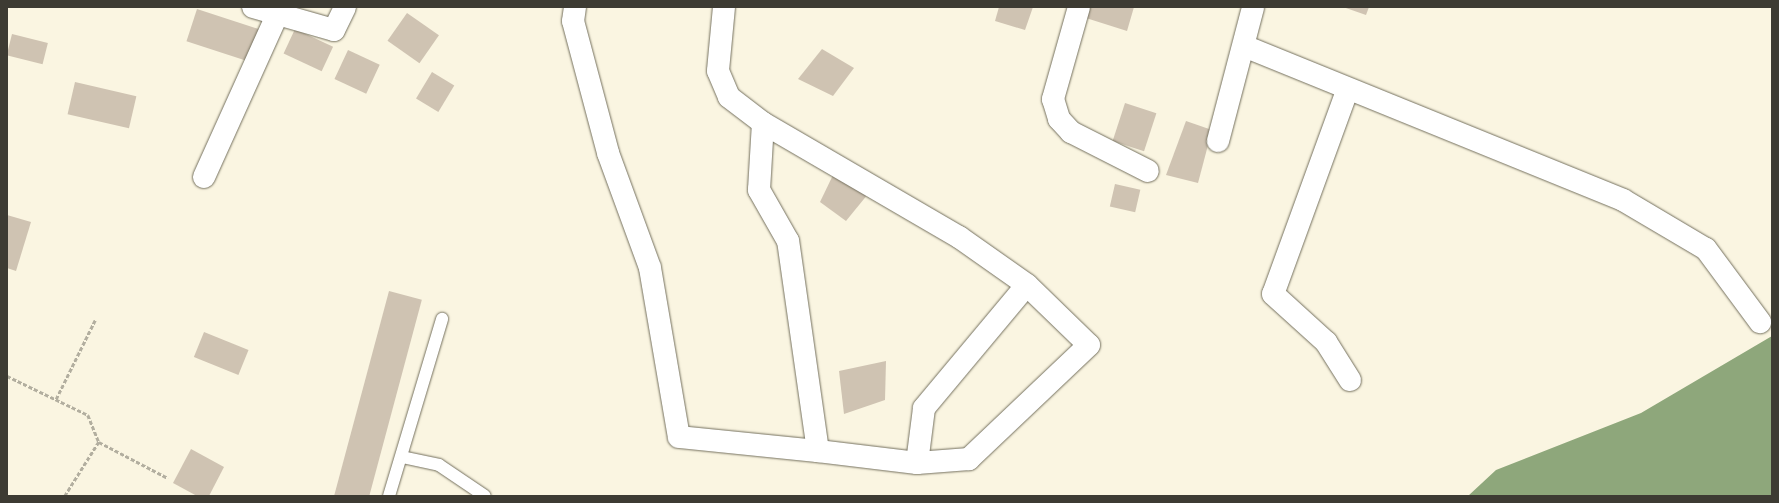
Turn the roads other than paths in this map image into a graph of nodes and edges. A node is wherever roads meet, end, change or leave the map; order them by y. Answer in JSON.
{"nodes":[{"id":1,"x":253,"y":7,"type":"edge"},
{"id":2,"x":345,"y":7,"type":"edge"},
{"id":3,"x":575,"y":7,"type":"edge"},
{"id":4,"x":724,"y":7,"type":"edge"},
{"id":5,"x":1079,"y":7,"type":"edge"},
{"id":6,"x":1252,"y":7,"type":"edge"},
{"id":7,"x":276,"y":15,"type":"junction"},
{"id":8,"x":1244,"y":46,"type":"junction"},
{"id":9,"x":1347,"y":90,"type":"junction"},
{"id":10,"x":763,"y":123,"type":"junction"},
{"id":11,"x":1218,"y":141,"type":"dead end"},
{"id":12,"x":1148,"y":171,"type":"dead end"},
{"id":13,"x":204,"y":177,"type":"dead end"},
{"id":14,"x":1027,"y":285,"type":"junction"},
{"id":15,"x":442,"y":319,"type":"dead end"},
{"id":16,"x":1760,"y":322,"type":"dead end"},
{"id":17,"x":1350,"y":380,"type":"dead end"},
{"id":18,"x":818,"y":451,"type":"junction"},
{"id":19,"x":402,"y":456,"type":"junction"},
{"id":20,"x":917,"y":463,"type":"junction"},
{"id":21,"x":388,"y":496,"type":"edge"},
{"id":22,"x":485,"y":496,"type":"edge"}],
"edges":[{"from":1,"to":7,"type":"street"},
{"from":2,"to":7,"type":"street"},
{"from":3,"to":18,"type":"street"},
{"from":4,"to":10,"type":"street"},
{"from":5,"to":12,"type":"street"},
{"from":6,"to":8,"type":"street"},
{"from":7,"to":13,"type":"street"},
{"from":8,"to":9,"type":"street"},
{"from":8,"to":11,"type":"street"},
{"from":9,"to":16,"type":"street"},
{"from":9,"to":17,"type":"street"},
{"from":10,"to":14,"type":"street"},
{"from":10,"to":18,"type":"street"},
{"from":14,"to":20,"type":"street"},
{"from":14,"to":20,"type":"street"},
{"from":15,"to":19,"type":"lane"},
{"from":18,"to":20,"type":"street"},
{"from":19,"to":21,"type":"lane"},
{"from":19,"to":22,"type":"lane"}]}
